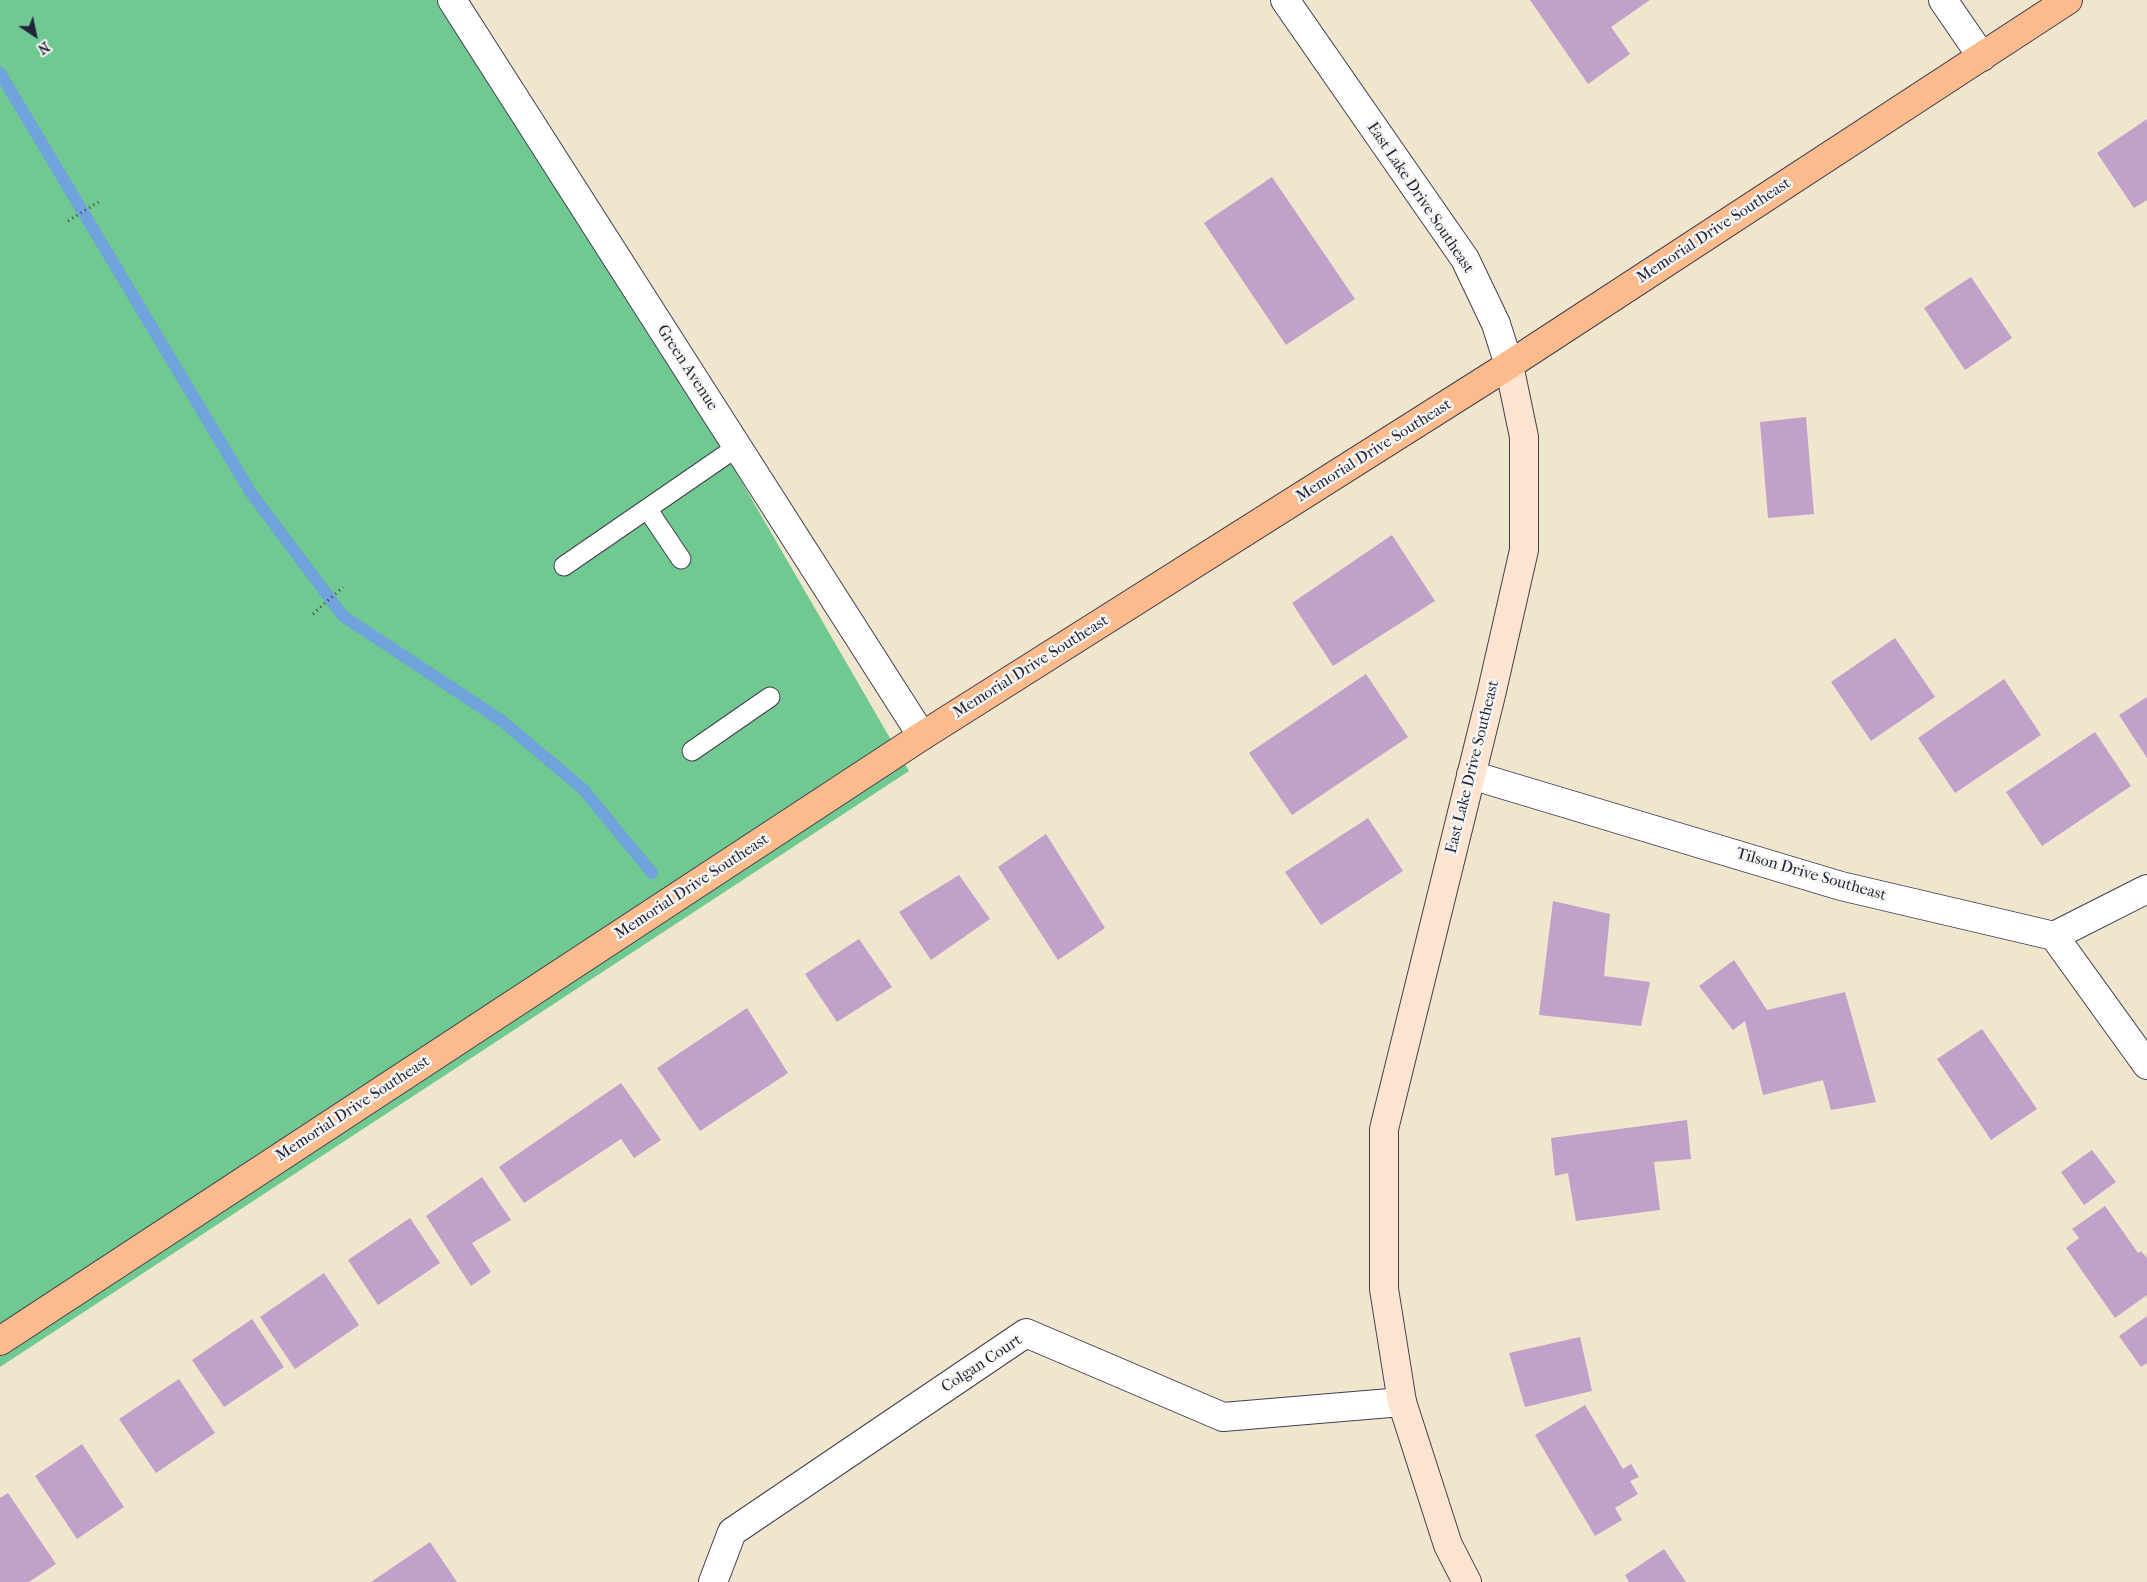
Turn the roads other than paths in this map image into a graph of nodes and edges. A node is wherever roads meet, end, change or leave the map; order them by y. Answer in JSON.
{"nodes":[{"id":1,"x":452,"y":0,"type":"edge"},
{"id":2,"x":1285,"y":0,"type":"edge"},
{"id":3,"x":1944,"y":0,"type":"edge"},
{"id":4,"x":2068,"y":0,"type":"edge"},
{"id":5,"x":1982,"y":57,"type":"junction"},
{"id":6,"x":1509,"y":365,"type":"junction"},
{"id":7,"x":737,"y":447,"type":"junction"},
{"id":8,"x":648,"y":510,"type":"junction"},
{"id":9,"x":681,"y":559,"type":"dead end"},
{"id":10,"x":564,"y":566,"type":"dead end"},
{"id":11,"x":770,"y":697,"type":"dead end"},
{"id":12,"x":922,"y":736,"type":"junction"},
{"id":13,"x":692,"y":751,"type":"dead end"},
{"id":14,"x":1471,"y":775,"type":"junction"},
{"id":15,"x":2147,"y":889,"type":"edge"},
{"id":16,"x":2054,"y":936,"type":"junction"},
{"id":17,"x":2147,"y":1065,"type":"edge"},
{"id":18,"x":0,"y":1341,"type":"edge"},
{"id":19,"x":1402,"y":1402,"type":"junction"},
{"id":20,"x":713,"y":1582,"type":"edge"},
{"id":21,"x":1467,"y":1582,"type":"edge"}],
"edges":[{"from":1,"to":7,"type":"street","name":"Green Avenue"},
{"from":2,"to":6,"type":"street","name":"East Lake Drive Southeast"},
{"from":3,"to":5,"type":"street"},
{"from":4,"to":5,"type":"main road","name":"Memorial Drive Southeast"},
{"from":5,"to":6,"type":"main road","name":"Memorial Drive Southeast"},
{"from":6,"to":12,"type":"main road","name":"Memorial Drive Southeast"},
{"from":6,"to":14,"type":"street","name":"East Lake Drive Southeast"},
{"from":7,"to":8,"type":"lane"},
{"from":7,"to":12,"type":"street","name":"Green Avenue"},
{"from":8,"to":9,"type":"lane"},
{"from":8,"to":10,"type":"lane"},
{"from":11,"to":13,"type":"lane"},
{"from":12,"to":18,"type":"main road","name":"Memorial Drive Southeast"},
{"from":14,"to":16,"type":"street","name":"Tilson Drive Southeast"},
{"from":14,"to":19,"type":"street","name":"East Lake Drive Southeast"},
{"from":15,"to":16,"type":"street"},
{"from":16,"to":17,"type":"street"},
{"from":19,"to":20,"type":"street","name":"Colgan Court"},
{"from":19,"to":21,"type":"street","name":"East Lake Drive Southeast"}]}
